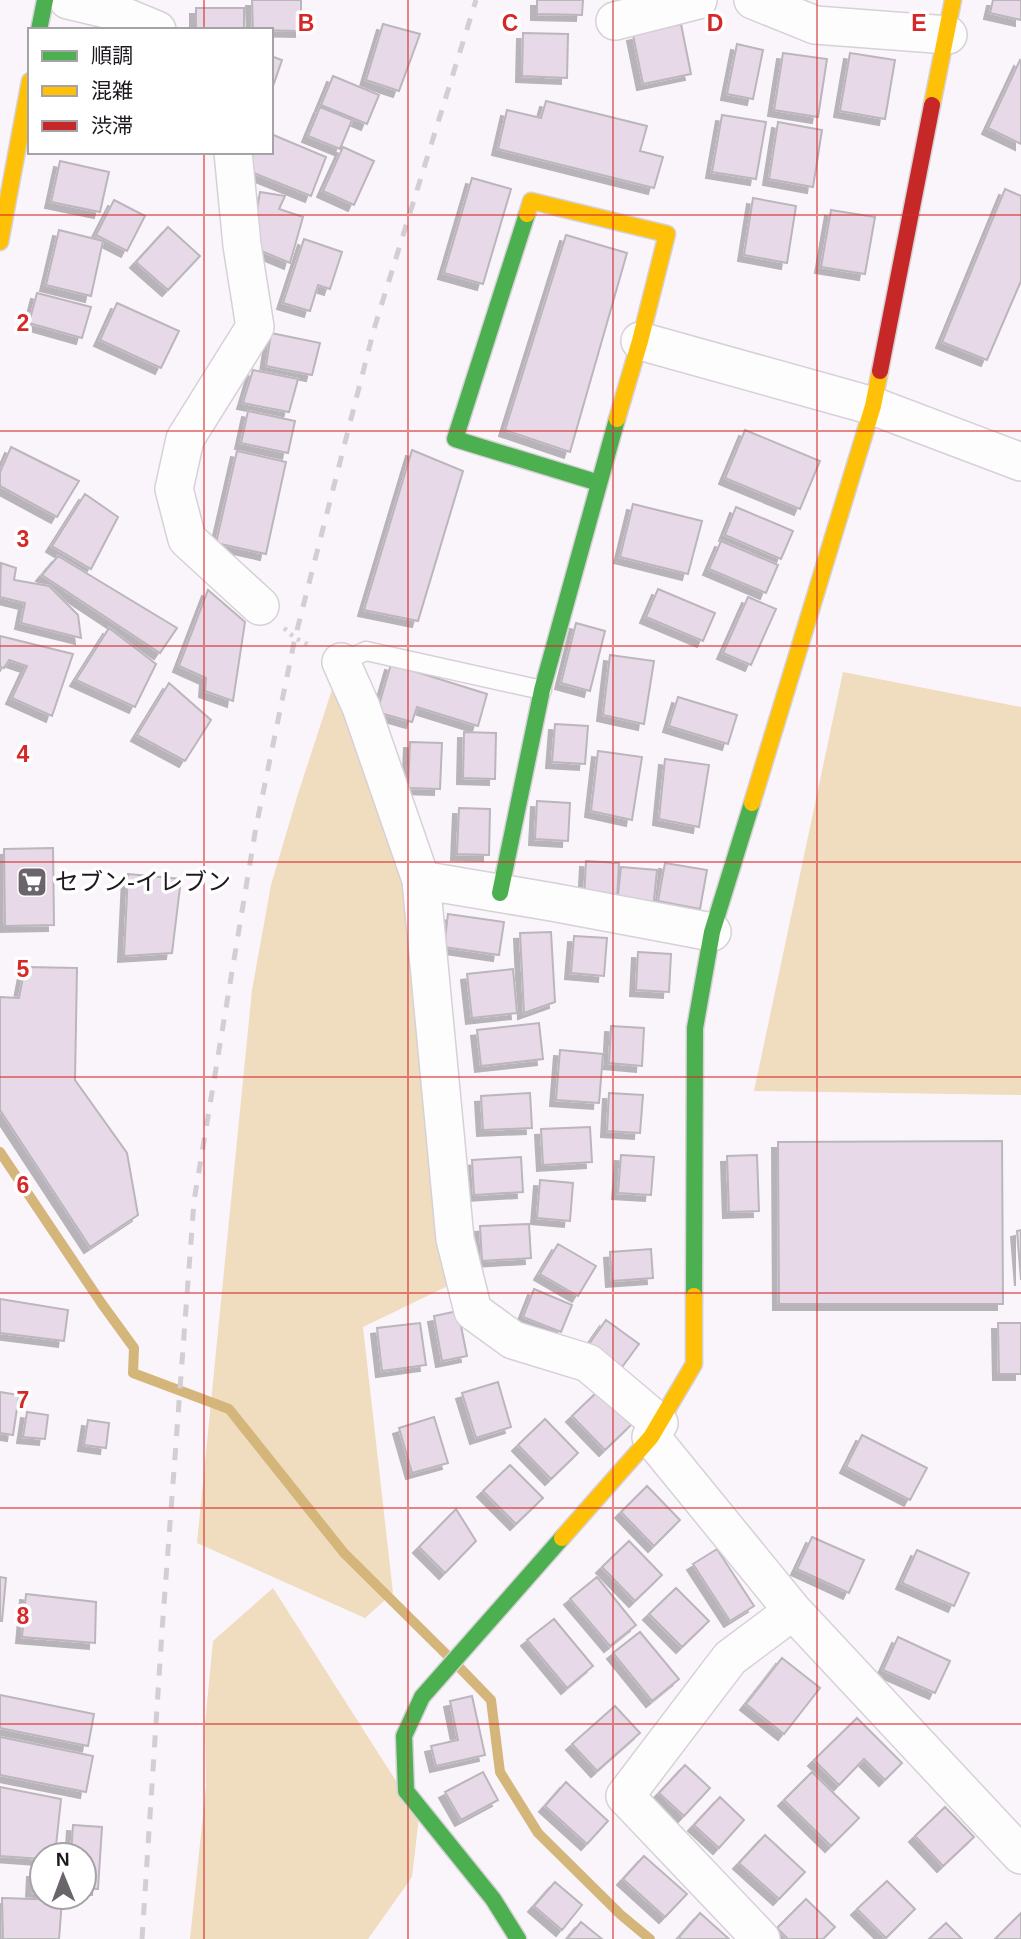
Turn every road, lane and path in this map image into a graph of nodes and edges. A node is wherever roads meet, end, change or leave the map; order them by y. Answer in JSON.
{"nodes":[{"id":1,"x":45,"y":0,"type":"edge"},
{"id":2,"x":68,"y":0,"type":"edge"},
{"id":3,"x":698,"y":0,"type":"edge"},
{"id":4,"x":753,"y":0,"type":"edge"},
{"id":5,"x":950,"y":18,"type":"edge"},
{"id":6,"x":615,"y":21,"type":"dead end"},
{"id":7,"x":39,"y":28,"type":"edge"},
{"id":8,"x":152,"y":28,"type":"edge"},
{"id":9,"x":28,"y":86,"type":"edge"},
{"id":10,"x":8,"y":141,"type":"edge"},
{"id":11,"x":233,"y":154,"type":"edge"},
{"id":12,"x":0,"y":242,"type":"edge"},
{"id":13,"x":640,"y":341,"type":"junction"},
{"id":14,"x":873,"y":406,"type":"junction"},
{"id":15,"x":1021,"y":463,"type":"edge"},
{"id":16,"x":599,"y":483,"type":"junction"},
{"id":17,"x":260,"y":606,"type":"joint"},
{"id":18,"x":341,"y":662,"type":"junction"},
{"id":19,"x":542,"y":690,"type":"junction"},
{"id":20,"x":421,"y":880,"type":"junction"},
{"id":21,"x":500,"y":893,"type":"junction"},
{"id":22,"x":712,"y":932,"type":"junction"},
{"id":23,"x":655,"y":1430,"type":"junction"},
{"id":24,"x":793,"y":1611,"type":"junction"},
{"id":25,"x":1021,"y":1856,"type":"edge"},
{"id":26,"x":518,"y":1939,"type":"edge"},
{"id":27,"x":761,"y":1939,"type":"edge"}],
"edges":[{"from":1,"to":7,"type":"street"},
{"from":2,"to":8,"type":"street"},
{"from":3,"to":6,"type":"street"},
{"from":4,"to":5,"type":"street"},
{"from":5,"to":14,"type":"street"},
{"from":9,"to":10,"type":"street"},
{"from":10,"to":12,"type":"street"},
{"from":11,"to":17,"type":"street"},
{"from":13,"to":14,"type":"street"},
{"from":13,"to":16,"type":"street"},
{"from":13,"to":16,"type":"street"},
{"from":14,"to":15,"type":"street"},
{"from":14,"to":22,"type":"street"},
{"from":16,"to":19,"type":"street"},
{"from":17,"to":18,"type":"path"},
{"from":18,"to":19,"type":"lane"},
{"from":18,"to":20,"type":"street"},
{"from":19,"to":21,"type":"street"},
{"from":20,"to":21,"type":"street"},
{"from":20,"to":23,"type":"street"},
{"from":21,"to":22,"type":"street"},
{"from":22,"to":23,"type":"street"},
{"from":23,"to":24,"type":"street"},
{"from":23,"to":26,"type":"street"},
{"from":24,"to":25,"type":"street"},
{"from":24,"to":27,"type":"street"}]}
